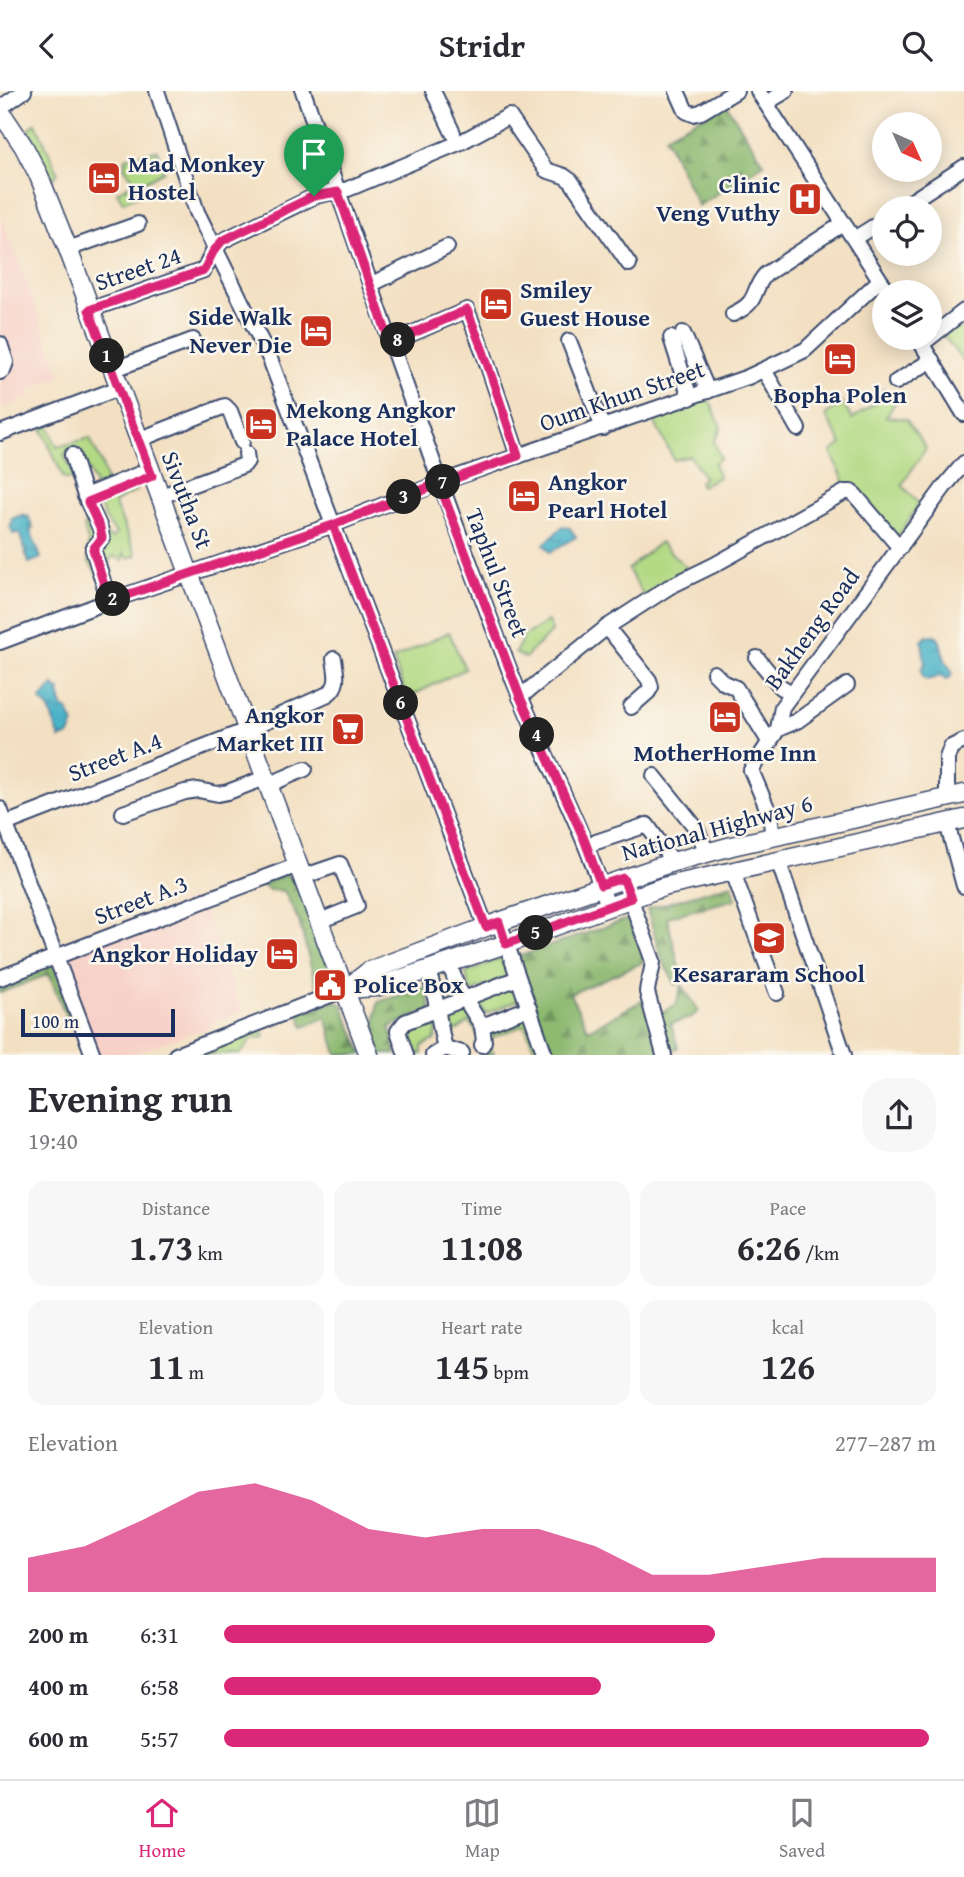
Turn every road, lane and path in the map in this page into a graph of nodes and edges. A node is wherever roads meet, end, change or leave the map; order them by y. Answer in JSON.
{"nodes":[{"id":1,"x":24,"y":91,"type":"edge"},
{"id":2,"x":157,"y":91,"type":"edge"},
{"id":3,"x":303,"y":91,"type":"edge"},
{"id":4,"x":433,"y":91,"type":"edge"},
{"id":5,"x":677,"y":91,"type":"edge"},
{"id":6,"x":736,"y":91,"type":"edge"},
{"id":7,"x":786,"y":91,"type":"edge"},
{"id":8,"x":762,"y":97,"type":"edge"},
{"id":9,"x":0,"y":110,"type":"edge"},
{"id":10,"x":453,"y":133,"type":"dead end"},
{"id":11,"x":964,"y":167,"type":"edge"},
{"id":12,"x":338,"y":192,"type":"junction"},
{"id":13,"x":919,"y":196,"type":"edge"},
{"id":14,"x":844,"y":223,"type":"junction"},
{"id":15,"x":138,"y":224,"type":"dead end"},
{"id":16,"x":872,"y":228,"type":"edge"},
{"id":17,"x":854,"y":239,"type":"junction"},
{"id":18,"x":447,"y":247,"type":"dead end"},
{"id":19,"x":68,"y":249,"type":"junction"},
{"id":20,"x":212,"y":253,"type":"junction"},
{"id":21,"x":629,"y":264,"type":"dead end"},
{"id":22,"x":880,"y":280,"type":"edge"},
{"id":23,"x":370,"y":285,"type":"junction"},
{"id":24,"x":872,"y":296,"type":"edge"},
{"id":25,"x":89,"y":310,"type":"junction"},
{"id":26,"x":964,"y":311,"type":"edge"},
{"id":27,"x":733,"y":314,"type":"dead end"},
{"id":28,"x":942,"y":326,"type":"edge"},
{"id":29,"x":193,"y":340,"type":"dead end"},
{"id":30,"x":569,"y":341,"type":"dead end"},
{"id":31,"x":390,"y":343,"type":"junction"},
{"id":32,"x":0,"y":344,"type":"edge"},
{"id":33,"x":926,"y":350,"type":"edge"},
{"id":34,"x":932,"y":360,"type":"junction"},
{"id":35,"x":112,"y":370,"type":"junction"},
{"id":36,"x":764,"y":370,"type":"junction"},
{"id":37,"x":0,"y":372,"type":"edge"},
{"id":38,"x":896,"y":382,"type":"dead end"},
{"id":39,"x":119,"y":388,"type":"junction"},
{"id":40,"x":708,"y":391,"type":"junction"},
{"id":41,"x":690,"y":398,"type":"junction"},
{"id":42,"x":964,"y":414,"type":"edge"},
{"id":43,"x":603,"y":428,"type":"junction"},
{"id":44,"x":798,"y":429,"type":"dead end"},
{"id":45,"x":0,"y":433,"type":"edge"},
{"id":46,"x":138,"y":440,"type":"junction"},
{"id":47,"x":72,"y":455,"type":"dead end"},
{"id":48,"x":518,"y":456,"type":"junction"},
{"id":49,"x":964,"y":463,"type":"edge"},
{"id":50,"x":150,"y":473,"type":"junction"},
{"id":51,"x":439,"y":483,"type":"junction"},
{"id":52,"x":159,"y":497,"type":"junction"},
{"id":53,"x":86,"y":499,"type":"junction"},
{"id":54,"x":333,"y":525,"type":"junction"},
{"id":55,"x":900,"y":548,"type":"junction"},
{"id":56,"x":188,"y":574,"type":"junction"},
{"id":57,"x":109,"y":601,"type":"junction"},
{"id":58,"x":607,"y":627,"type":"junction"},
{"id":59,"x":0,"y":642,"type":"edge"},
{"id":60,"x":757,"y":658,"type":"dead end"},
{"id":61,"x":334,"y":659,"type":"dead end"},
{"id":62,"x":714,"y":673,"type":"dead end"},
{"id":63,"x":847,"y":685,"type":"dead end"},
{"id":64,"x":792,"y":693,"type":"junction"},
{"id":65,"x":520,"y":697,"type":"junction"},
{"id":66,"x":631,"y":707,"type":"dead end"},
{"id":67,"x":778,"y":729,"type":"junction"},
{"id":68,"x":247,"y":730,"type":"junction"},
{"id":69,"x":964,"y":741,"type":"edge"},
{"id":70,"x":770,"y":743,"type":"junction"},
{"id":71,"x":305,"y":769,"type":"dead end"},
{"id":72,"x":653,"y":776,"type":"dead end"},
{"id":73,"x":266,"y":781,"type":"junction"},
{"id":74,"x":956,"y":796,"type":"edge"},
{"id":75,"x":0,"y":809,"type":"edge"},
{"id":76,"x":123,"y":813,"type":"dead end"},
{"id":77,"x":956,"y":821,"type":"edge"},
{"id":78,"x":3,"y":825,"type":"edge"},
{"id":79,"x":773,"y":837,"type":"junction"},
{"id":80,"x":587,"y":845,"type":"junction"},
{"id":81,"x":707,"y":852,"type":"junction"},
{"id":82,"x":778,"y":860,"type":"junction"},
{"id":83,"x":673,"y":862,"type":"junction"},
{"id":84,"x":300,"y":871,"type":"junction"},
{"id":85,"x":733,"y":872,"type":"junction"},
{"id":86,"x":623,"y":878,"type":"junction"},
{"id":87,"x":601,"y":885,"type":"junction"},
{"id":88,"x":964,"y":886,"type":"edge"},
{"id":89,"x":631,"y":898,"type":"junction"},
{"id":90,"x":608,"y":907,"type":"junction"},
{"id":91,"x":320,"y":921,"type":"junction"},
{"id":92,"x":492,"y":924,"type":"junction"},
{"id":93,"x":506,"y":944,"type":"junction"},
{"id":94,"x":56,"y":957,"type":"junction"},
{"id":95,"x":449,"y":963,"type":"junction"},
{"id":96,"x":428,"y":970,"type":"junction"},
{"id":97,"x":0,"y":978,"type":"edge"},
{"id":98,"x":518,"y":978,"type":"junction"},
{"id":99,"x":346,"y":989,"type":"junction"},
{"id":100,"x":777,"y":993,"type":"dead end"},
{"id":101,"x":465,"y":999,"type":"junction"},
{"id":102,"x":528,"y":1008,"type":"junction"},
{"id":103,"x":437,"y":1010,"type":"junction"},
{"id":104,"x":482,"y":1026,"type":"junction"},
{"id":105,"x":482,"y":1045,"type":"dead end"},
{"id":106,"x":439,"y":1051,"type":"edge"},
{"id":107,"x":461,"y":1053,"type":"dead end"},
{"id":108,"x":93,"y":1055,"type":"edge"},
{"id":109,"x":176,"y":1055,"type":"edge"},
{"id":110,"x":369,"y":1055,"type":"edge"},
{"id":111,"x":406,"y":1055,"type":"edge"},
{"id":112,"x":545,"y":1055,"type":"edge"},
{"id":113,"x":664,"y":1055,"type":"edge"},
{"id":114,"x":844,"y":1055,"type":"edge"}],
"edges":[{"from":1,"to":9,"type":"street"},
{"from":2,"to":20,"type":"street"},
{"from":3,"to":12,"type":"street","name":"Taphul Street"},
{"from":4,"to":10,"type":"street"},
{"from":5,"to":6,"type":"street"},
{"from":7,"to":8,"type":"street"},
{"from":8,"to":14,"type":"street"},
{"from":9,"to":19,"type":"main road","name":"Sivutha St"},
{"from":11,"to":13,"type":"street"},
{"from":12,"to":20,"type":"street","name":"Street 24"},
{"from":12,"to":21,"type":"street","name":"Street 24"},
{"from":12,"to":23,"type":"street","name":"Taphul Street"},
{"from":14,"to":17,"type":"street"},
{"from":14,"to":27,"type":"street"},
{"from":15,"to":19,"type":"street"},
{"from":16,"to":17,"type":"street"},
{"from":17,"to":22,"type":"street"},
{"from":18,"to":23,"type":"street"},
{"from":19,"to":25,"type":"main road","name":"Sivutha St"},
{"from":20,"to":25,"type":"street","name":"Street 24"},
{"from":20,"to":54,"type":"street"},
{"from":23,"to":31,"type":"street","name":"Taphul Street"},
{"from":24,"to":36,"type":"street","name":"Oum Khun Street"},
{"from":25,"to":35,"type":"main road","name":"Sivutha St"},
{"from":26,"to":28,"type":"street"},
{"from":29,"to":35,"type":"street"},
{"from":30,"to":43,"type":"street"},
{"from":31,"to":48,"type":"street"},
{"from":31,"to":51,"type":"street","name":"Taphul Street"},
{"from":32,"to":37,"type":"street"},
{"from":33,"to":34,"type":"street"},
{"from":34,"to":38,"type":"street"},
{"from":34,"to":42,"type":"street"},
{"from":35,"to":39,"type":"main road","name":"Sivutha St"},
{"from":36,"to":40,"type":"street","name":"Oum Khun Street"},
{"from":36,"to":44,"type":"street"},
{"from":39,"to":45,"type":"street"},
{"from":39,"to":46,"type":"main road","name":"Sivutha St"},
{"from":40,"to":41,"type":"street","name":"Oum Khun Street"},
{"from":40,"to":41,"type":"street"},
{"from":41,"to":43,"type":"street","name":"Oum Khun Street"},
{"from":43,"to":48,"type":"street","name":"Oum Khun Street"},
{"from":46,"to":50,"type":"main road","name":"Sivutha St"},
{"from":46,"to":52,"type":"street"},
{"from":47,"to":53,"type":"street"},
{"from":48,"to":51,"type":"street","name":"Oum Khun Street"},
{"from":49,"to":55,"type":"street","name":"Bakheng Road"},
{"from":50,"to":52,"type":"main road","name":"Sivutha St"},
{"from":50,"to":53,"type":"street"},
{"from":51,"to":54,"type":"street","name":"Oum Khun Street"},
{"from":51,"to":65,"type":"street","name":"Taphul Street"},
{"from":52,"to":56,"type":"main road","name":"Sivutha St"},
{"from":53,"to":57,"type":"street"},
{"from":54,"to":56,"type":"street","name":"Oum Khun Street"},
{"from":54,"to":92,"type":"street"},
{"from":55,"to":58,"type":"street"},
{"from":55,"to":64,"type":"street","name":"Bakheng Road"},
{"from":56,"to":57,"type":"street","name":"Oum Khun Street"},
{"from":56,"to":68,"type":"main road","name":"Sivutha St"},
{"from":57,"to":59,"type":"street","name":"Oum Khun Street"},
{"from":58,"to":65,"type":"street"},
{"from":58,"to":66,"type":"street"},
{"from":60,"to":64,"type":"street"},
{"from":61,"to":68,"type":"street","name":"Street A.4"},
{"from":62,"to":70,"type":"street"},
{"from":63,"to":67,"type":"street"},
{"from":64,"to":67,"type":"street","name":"Bakheng Road"},
{"from":65,"to":80,"type":"street","name":"Taphul Street"},
{"from":67,"to":70,"type":"street","name":"Bakheng Road"},
{"from":68,"to":73,"type":"main road","name":"Sivutha St"},
{"from":68,"to":78,"type":"street","name":"Street A.4"},
{"from":69,"to":74,"type":"street"},
{"from":70,"to":79,"type":"street","name":"Bakheng Road"},
{"from":71,"to":73,"type":"street"},
{"from":72,"to":81,"type":"street"},
{"from":73,"to":76,"type":"street"},
{"from":73,"to":84,"type":"main road","name":"Sivutha St"},
{"from":74,"to":79,"type":"main road","name":"National Highway 6"},
{"from":75,"to":78,"type":"street"},
{"from":77,"to":82,"type":"main road","name":"National Highway 6"},
{"from":77,"to":88,"type":"street"},
{"from":78,"to":94,"type":"street"},
{"from":79,"to":81,"type":"main road","name":"National Highway 6"},
{"from":80,"to":83,"type":"street"},
{"from":80,"to":87,"type":"street","name":"Taphul Street"},
{"from":81,"to":83,"type":"main road","name":"National Highway 6"},
{"from":82,"to":85,"type":"main road","name":"National Highway 6"},
{"from":82,"to":114,"type":"street"},
{"from":83,"to":86,"type":"main road","name":"National Highway 6"},
{"from":84,"to":91,"type":"main road","name":"Sivutha St"},
{"from":84,"to":91,"type":"street","name":"Street A.3"},
{"from":84,"to":94,"type":"street","name":"Street A.3"},
{"from":85,"to":89,"type":"main road","name":"National Highway 6"},
{"from":85,"to":100,"type":"street"},
{"from":86,"to":87,"type":"main road","name":"National Highway 6"},
{"from":86,"to":89,"type":"street"},
{"from":87,"to":90,"type":"street","name":"Taphul Street"},
{"from":87,"to":92,"type":"main road","name":"National Highway 6"},
{"from":89,"to":90,"type":"main road","name":"National Highway 6"},
{"from":89,"to":113,"type":"street"},
{"from":90,"to":93,"type":"main road","name":"National Highway 6"},
{"from":91,"to":99,"type":"main road","name":"Sivutha St"},
{"from":92,"to":93,"type":"street"},
{"from":92,"to":99,"type":"main road","name":"National Highway 6"},
{"from":93,"to":95,"type":"main road","name":"National Highway 6"},
{"from":93,"to":98,"type":"street"},
{"from":94,"to":97,"type":"street","name":"Street A.3"},
{"from":94,"to":108,"type":"street"},
{"from":95,"to":96,"type":"main road","name":"National Highway 6"},
{"from":95,"to":101,"type":"street"},
{"from":96,"to":99,"type":"main road","name":"National Highway 6"},
{"from":96,"to":103,"type":"street"},
{"from":98,"to":101,"type":"street"},
{"from":98,"to":102,"type":"street"},
{"from":99,"to":109,"type":"street"},
{"from":99,"to":110,"type":"main road","name":"Sivutha St"},
{"from":101,"to":103,"type":"street"},
{"from":101,"to":104,"type":"street"},
{"from":102,"to":104,"type":"street"},
{"from":102,"to":112,"type":"street"},
{"from":103,"to":106,"type":"street"},
{"from":103,"to":111,"type":"street"},
{"from":104,"to":105,"type":"street"},
{"from":106,"to":107,"type":"street"}]}
